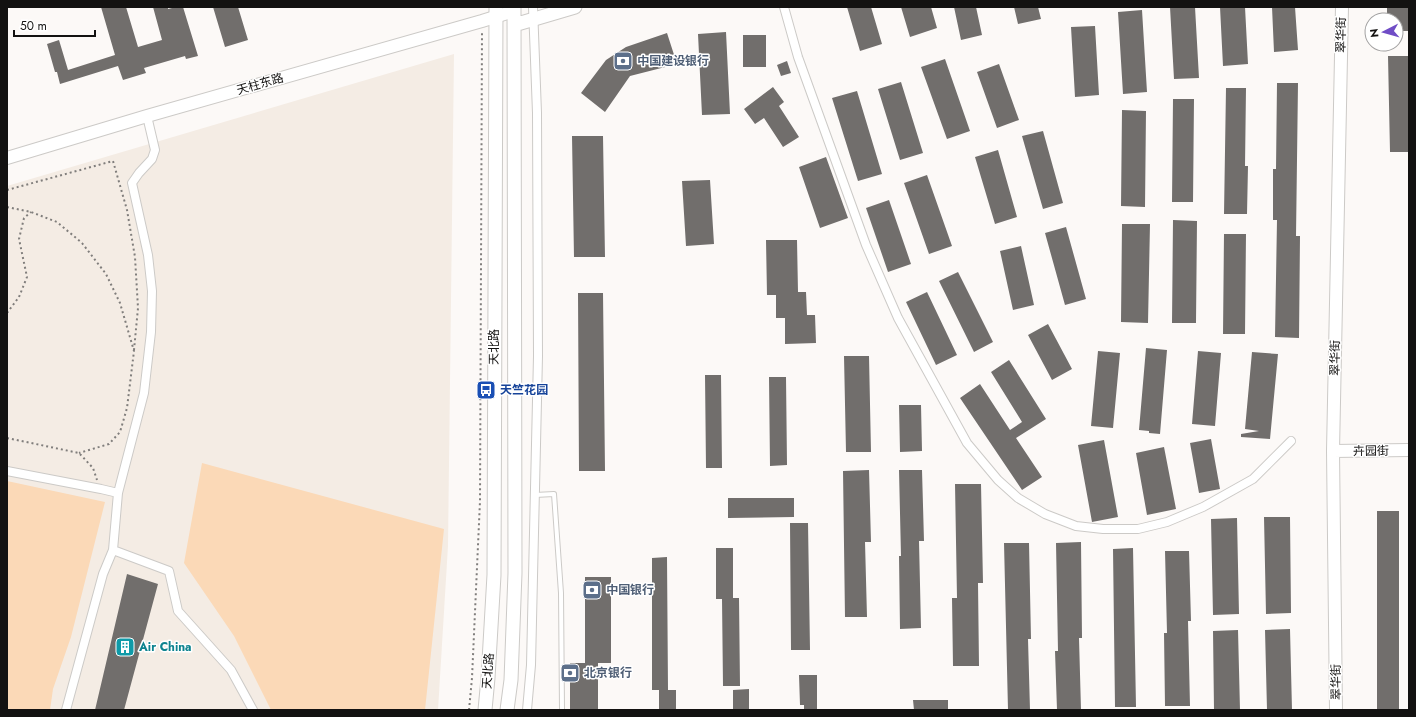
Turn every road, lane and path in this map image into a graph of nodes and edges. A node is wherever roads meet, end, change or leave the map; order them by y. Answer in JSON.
{"nodes":[{"id":1,"x":575,"y":7,"type":"edge"},
{"id":2,"x":784,"y":7,"type":"edge"},
{"id":3,"x":1342,"y":7,"type":"edge"},
{"id":4,"x":515,"y":8,"type":"edge"},
{"id":5,"x":496,"y":11,"type":"edge"},
{"id":6,"x":533,"y":13,"type":"edge"},
{"id":7,"x":482,"y":21,"type":"junction"},
{"id":8,"x":514,"y":25,"type":"junction"},
{"id":9,"x":147,"y":116,"type":"junction"},
{"id":10,"x":7,"y":158,"type":"edge"},
{"id":11,"x":7,"y":190,"type":"edge"},
{"id":12,"x":7,"y":207,"type":"edge"},
{"id":13,"x":30,"y":212,"type":"junction"},
{"id":14,"x":7,"y":312,"type":"edge"},
{"id":15,"x":134,"y":351,"type":"junction"},
{"id":16,"x":7,"y":438,"type":"edge"},
{"id":17,"x":1291,"y":441,"type":"dead end"},
{"id":18,"x":1409,"y":450,"type":"edge"},
{"id":19,"x":1333,"y":451,"type":"junction"},
{"id":20,"x":79,"y":453,"type":"junction"},
{"id":21,"x":7,"y":471,"type":"edge"},
{"id":22,"x":100,"y":489,"type":"junction"},
{"id":23,"x":118,"y":494,"type":"junction"},
{"id":24,"x":535,"y":494,"type":"junction"},
{"id":25,"x":113,"y":550,"type":"junction"},
{"id":26,"x":66,"y":710,"type":"edge"},
{"id":27,"x":254,"y":710,"type":"edge"},
{"id":28,"x":469,"y":710,"type":"edge"},
{"id":29,"x":485,"y":710,"type":"edge"},
{"id":30,"x":507,"y":710,"type":"edge"},
{"id":31,"x":527,"y":710,"type":"edge"},
{"id":32,"x":562,"y":710,"type":"edge"},
{"id":33,"x":1336,"y":710,"type":"edge"}],
"edges":[{"from":1,"to":6,"type":"main road"},
{"from":2,"to":17,"type":"street"},
{"from":3,"to":19,"type":"street","name":"翠华街"},
{"from":4,"to":5,"type":"street","name":"天柱东路"},
{"from":4,"to":8,"type":"main road","name":"天北路"},
{"from":5,"to":7,"type":"street","name":"天柱东路"},
{"from":5,"to":29,"type":"main road","name":"天北路"},
{"from":6,"to":8,"type":"main road"},
{"from":6,"to":24,"type":"street"},
{"from":7,"to":9,"type":"street","name":"天柱东路"},
{"from":7,"to":28,"type":"path"},
{"from":8,"to":30,"type":"main road","name":"天北路"},
{"from":9,"to":10,"type":"street","name":"天柱东路"},
{"from":9,"to":23,"type":"street"},
{"from":11,"to":15,"type":"path"},
{"from":12,"to":13,"type":"path"},
{"from":13,"to":14,"type":"path"},
{"from":13,"to":15,"type":"path"},
{"from":15,"to":20,"type":"path"},
{"from":16,"to":20,"type":"path"},
{"from":18,"to":19,"type":"street","name":"卉园街"},
{"from":19,"to":33,"type":"street","name":"翠华街"},
{"from":20,"to":22,"type":"path"},
{"from":21,"to":22,"type":"street"},
{"from":22,"to":23,"type":"street"},
{"from":23,"to":25,"type":"street"},
{"from":24,"to":31,"type":"street"},
{"from":24,"to":32,"type":"lane"},
{"from":25,"to":26,"type":"street"},
{"from":25,"to":27,"type":"street"}]}
